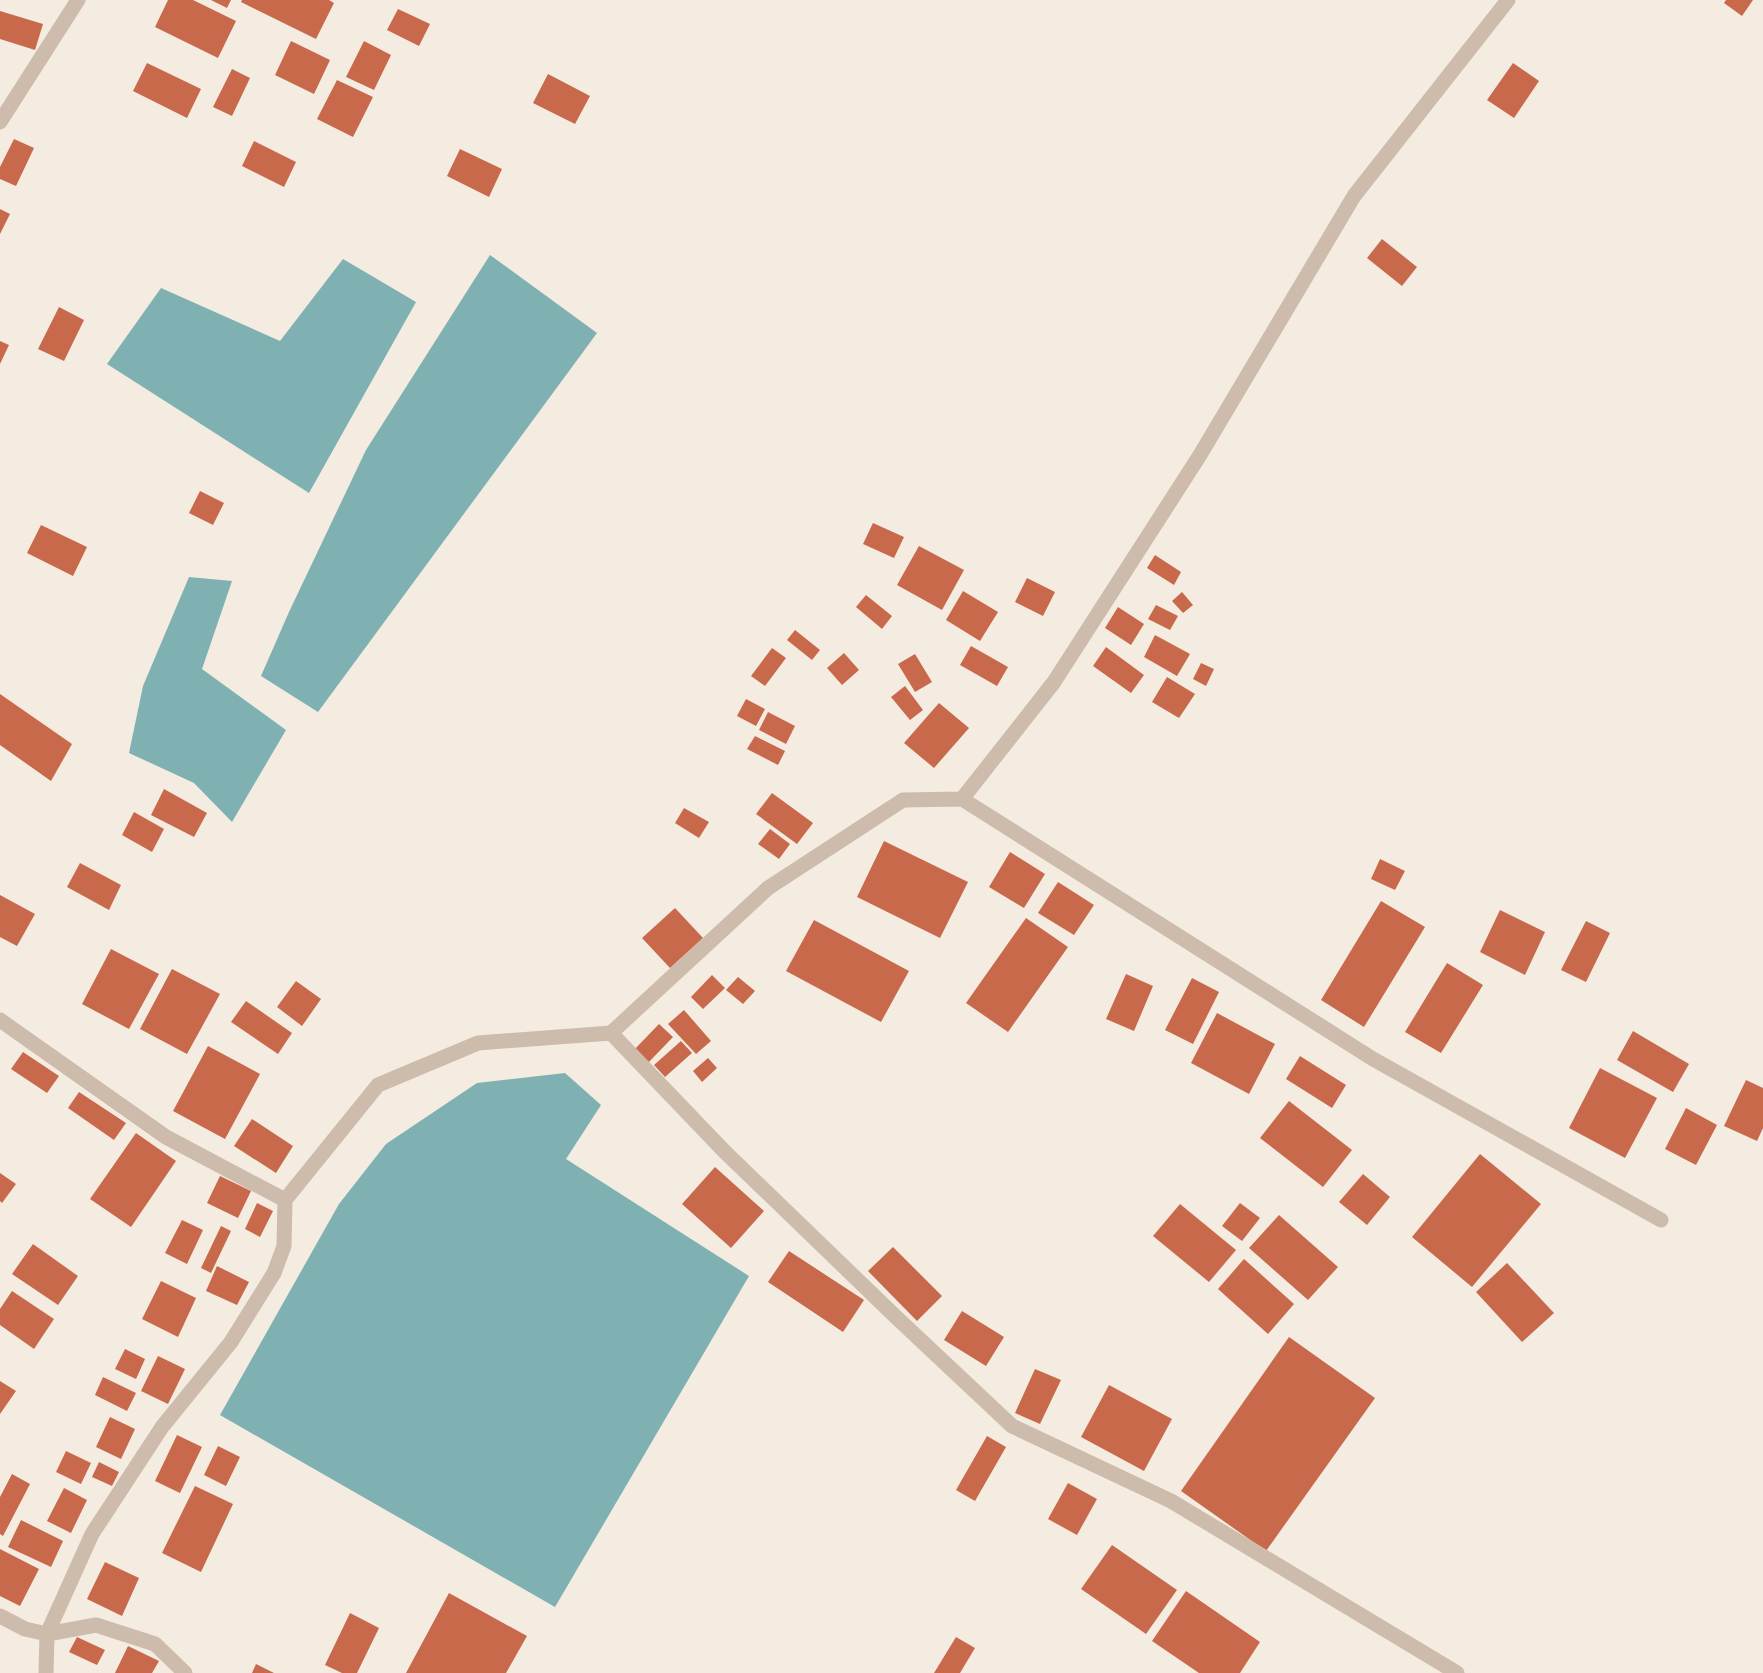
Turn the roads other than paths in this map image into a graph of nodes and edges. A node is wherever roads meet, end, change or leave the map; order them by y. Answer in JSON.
{"nodes":[{"id":1,"x":78,"y":0,"type":"edge"},
{"id":2,"x":1508,"y":0,"type":"edge"},
{"id":3,"x":0,"y":122,"type":"edge"},
{"id":4,"x":962,"y":799,"type":"junction"},
{"id":5,"x":0,"y":1020,"type":"edge"},
{"id":6,"x":611,"y":1033,"type":"junction"},
{"id":7,"x":285,"y":1200,"type":"junction"},
{"id":8,"x":1660,"y":1220,"type":"dead end"},
{"id":9,"x":0,"y":1616,"type":"edge"},
{"id":10,"x":48,"y":1634,"type":"junction"},
{"id":11,"x":46,"y":1673,"type":"edge"},
{"id":12,"x":185,"y":1673,"type":"edge"},
{"id":13,"x":1457,"y":1673,"type":"edge"}],
"edges":[{"from":1,"to":3,"type":"street"},
{"from":2,"to":4,"type":"street"},
{"from":4,"to":6,"type":"street"},
{"from":4,"to":8,"type":"street"},
{"from":5,"to":7,"type":"street"},
{"from":6,"to":7,"type":"street"},
{"from":6,"to":13,"type":"street"},
{"from":7,"to":10,"type":"street"},
{"from":9,"to":10,"type":"street"},
{"from":10,"to":11,"type":"street"},
{"from":10,"to":12,"type":"street"}]}
